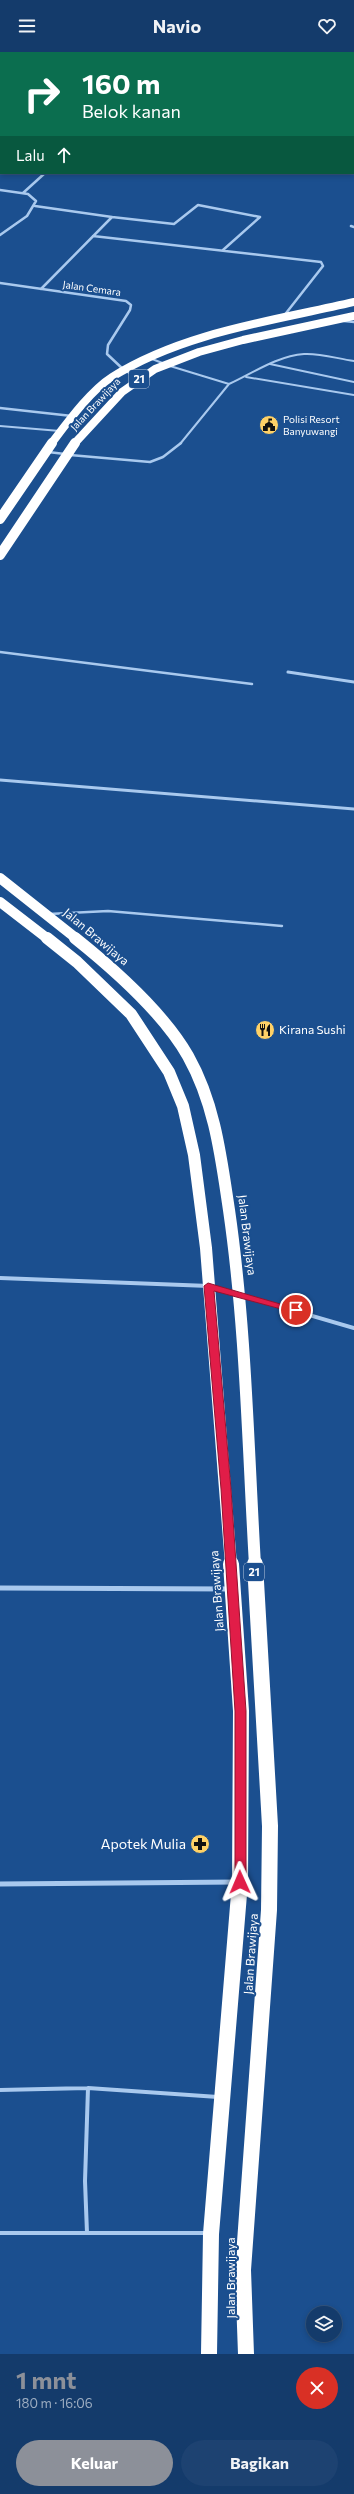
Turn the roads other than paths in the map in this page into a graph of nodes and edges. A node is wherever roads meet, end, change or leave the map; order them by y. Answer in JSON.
{"nodes":[{"id":1,"x":44,"y":174,"type":"edge"},
{"id":2,"x":2,"y":190,"type":"edge"},
{"id":3,"x":23,"y":193,"type":"junction"},
{"id":4,"x":35,"y":206,"type":"junction"},
{"id":5,"x":112,"y":217,"type":"junction"},
{"id":6,"x":0,"y":234,"type":"edge"},
{"id":7,"x":93,"y":236,"type":"junction"},
{"id":8,"x":223,"y":250,"type":"junction"},
{"id":9,"x":0,"y":283,"type":"edge"},
{"id":10,"x":41,"y":289,"type":"junction"},
{"id":11,"x":354,"y":302,"type":"edge"},
{"id":12,"x":354,"y":316,"type":"edge"},
{"id":13,"x":282,"y":318,"type":"junction"},
{"id":14,"x":338,"y":319,"type":"junction"},
{"id":15,"x":354,"y":322,"type":"edge"},
{"id":16,"x":149,"y":358,"type":"junction"},
{"id":17,"x":354,"y":361,"type":"edge"},
{"id":18,"x":167,"y":364,"type":"junction"},
{"id":19,"x":270,"y":364,"type":"junction"},
{"id":20,"x":124,"y":370,"type":"junction"},
{"id":21,"x":246,"y":377,"type":"junction"},
{"id":22,"x":141,"y":378,"type":"junction"},
{"id":23,"x":354,"y":382,"type":"edge"},
{"id":24,"x":229,"y":384,"type":"junction"},
{"id":25,"x":354,"y":395,"type":"edge"},
{"id":26,"x":0,"y":408,"type":"edge"},
{"id":27,"x":72,"y":416,"type":"junction"},
{"id":28,"x":0,"y":426,"type":"edge"},
{"id":29,"x":62,"y":431,"type":"junction"},
{"id":30,"x":47,"y":452,"type":"junction"},
{"id":31,"x":68,"y":455,"type":"junction"},
{"id":32,"x":0,"y":519,"type":"edge"},
{"id":33,"x":0,"y":555,"type":"edge"},
{"id":34,"x":0,"y":652,"type":"edge"},
{"id":35,"x":288,"y":672,"type":"dead end"},
{"id":36,"x":354,"y":682,"type":"edge"},
{"id":37,"x":252,"y":684,"type":"dead end"},
{"id":38,"x":0,"y":780,"type":"edge"},
{"id":39,"x":354,"y":809,"type":"edge"},
{"id":40,"x":0,"y":878,"type":"edge"},
{"id":41,"x":0,"y":902,"type":"edge"},
{"id":42,"x":46,"y":914,"type":"junction"},
{"id":43,"x":282,"y":926,"type":"dead end"},
{"id":44,"x":0,"y":1278,"type":"edge"},
{"id":45,"x":208,"y":1286,"type":"junction"},
{"id":46,"x":238,"y":1293,"type":"junction"},
{"id":47,"x":354,"y":1328,"type":"edge"},
{"id":48,"x":0,"y":1588,"type":"edge"},
{"id":49,"x":232,"y":1589,"type":"junction"},
{"id":50,"x":240,"y":1882,"type":"junction"},
{"id":51,"x":0,"y":1884,"type":"edge"},
{"id":52,"x":88,"y":2088,"type":"junction"},
{"id":53,"x":0,"y":2090,"type":"edge"},
{"id":54,"x":222,"y":2098,"type":"junction"},
{"id":55,"x":0,"y":2233,"type":"edge"},
{"id":56,"x":86,"y":2233,"type":"junction"},
{"id":57,"x":211,"y":2234,"type":"junction"},
{"id":58,"x":209,"y":2354,"type":"edge"},
{"id":59,"x":246,"y":2354,"type":"edge"}],
"edges":[{"from":1,"to":3,"type":"street"},
{"from":2,"to":3,"type":"street"},
{"from":3,"to":4,"type":"street"},
{"from":4,"to":5,"type":"street"},
{"from":4,"to":6,"type":"street"},
{"from":5,"to":7,"type":"street"},
{"from":5,"to":8,"type":"street"},
{"from":7,"to":8,"type":"street"},
{"from":7,"to":10,"type":"street"},
{"from":8,"to":13,"type":"street"},
{"from":9,"to":10,"type":"street","name":"Jalan Cemara"},
{"from":10,"to":20,"type":"street","name":"Jalan Cemara"},
{"from":11,"to":13,"type":"highway","name":"Jalan Brawijaya","number":"21"},
{"from":12,"to":14,"type":"highway","name":"Jalan Brawijaya","number":"21"},
{"from":13,"to":16,"type":"highway","name":"Jalan Brawijaya","number":"21"},
{"from":14,"to":15,"type":"street"},
{"from":14,"to":18,"type":"highway","name":"Jalan Brawijaya","number":"21"},
{"from":16,"to":18,"type":"lane"},
{"from":16,"to":20,"type":"highway","name":"Jalan Brawijaya","number":"21"},
{"from":17,"to":19,"type":"lane"},
{"from":18,"to":22,"type":"highway","name":"Jalan Brawijaya","number":"21"},
{"from":18,"to":24,"type":"lane"},
{"from":19,"to":21,"type":"lane"},
{"from":19,"to":23,"type":"lane"},
{"from":20,"to":22,"type":"street","name":"Jalan Cemara"},
{"from":20,"to":27,"type":"highway","name":"Jalan Brawijaya","number":"21"},
{"from":21,"to":24,"type":"lane"},
{"from":21,"to":25,"type":"lane"},
{"from":22,"to":31,"type":"highway","name":"Jalan Brawijaya","number":"21"},
{"from":24,"to":31,"type":"lane"},
{"from":26,"to":27,"type":"street"},
{"from":27,"to":29,"type":"highway","name":"Jalan Brawijaya","number":"21"},
{"from":28,"to":29,"type":"lane"},
{"from":29,"to":30,"type":"highway","name":"Jalan Brawijaya","number":"21"},
{"from":30,"to":31,"type":"lane"},
{"from":30,"to":32,"type":"highway","name":"Jalan Brawijaya","number":"21"},
{"from":31,"to":33,"type":"highway","name":"Jalan Brawijaya","number":"21"},
{"from":34,"to":37,"type":"lane"},
{"from":35,"to":36,"type":"street"},
{"from":38,"to":39,"type":"street"},
{"from":40,"to":42,"type":"highway","name":"Jalan Brawijaya","number":"21"},
{"from":41,"to":45,"type":"highway","name":"Jalan Brawijaya","number":"21"},
{"from":42,"to":43,"type":"lane"},
{"from":42,"to":46,"type":"highway","name":"Jalan Brawijaya","number":"21"},
{"from":44,"to":45,"type":"street"},
{"from":45,"to":46,"type":"street"},
{"from":45,"to":49,"type":"highway","name":"Jalan Brawijaya","number":"21"},
{"from":46,"to":47,"type":"street"},
{"from":46,"to":59,"type":"highway","name":"Jalan Brawijaya","number":"21"},
{"from":48,"to":49,"type":"street"},
{"from":49,"to":50,"type":"highway","name":"Jalan Brawijaya","number":"21"},
{"from":50,"to":51,"type":"street"},
{"from":50,"to":54,"type":"highway","name":"Jalan Brawijaya","number":"21"},
{"from":52,"to":53,"type":"lane"},
{"from":52,"to":54,"type":"lane"},
{"from":52,"to":56,"type":"lane"},
{"from":54,"to":57,"type":"highway","name":"Jalan Brawijaya","number":"21"},
{"from":55,"to":56,"type":"lane"},
{"from":56,"to":57,"type":"lane"},
{"from":57,"to":58,"type":"highway","name":"Jalan Brawijaya","number":"21"}]}
